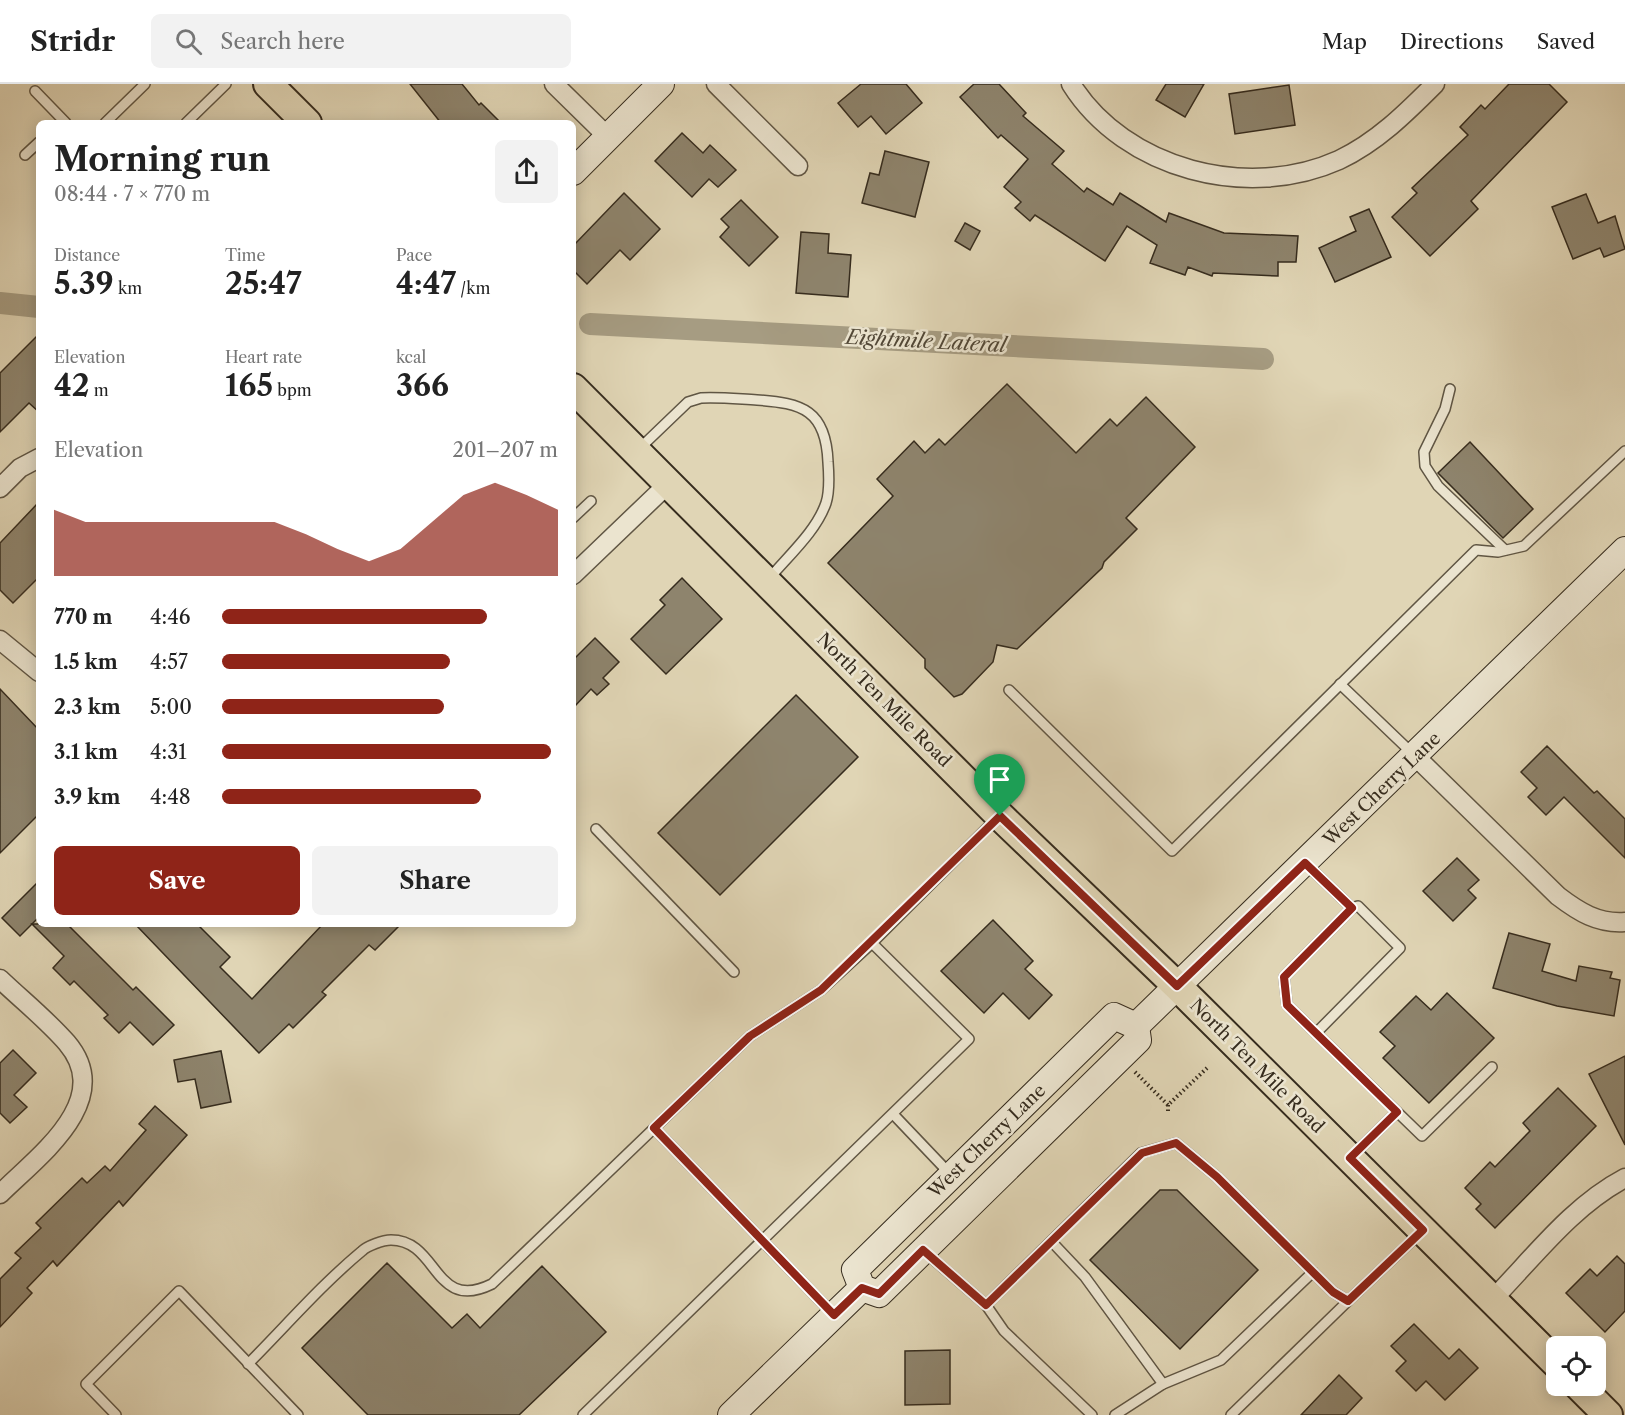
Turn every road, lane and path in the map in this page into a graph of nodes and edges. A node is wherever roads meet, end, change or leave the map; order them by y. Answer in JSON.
{"nodes":[{"id":1,"x":146,"y":84,"type":"edge"},
{"id":2,"x":226,"y":84,"type":"edge"},
{"id":3,"x":268,"y":84,"type":"edge"},
{"id":4,"x":554,"y":84,"type":"edge"},
{"id":5,"x":661,"y":84,"type":"edge"},
{"id":6,"x":716,"y":84,"type":"edge"},
{"id":7,"x":1071,"y":84,"type":"edge"},
{"id":8,"x":1435,"y":84,"type":"edge"},
{"id":9,"x":35,"y":91,"type":"dead end"},
{"id":10,"x":60,"y":120,"type":"edge"},
{"id":11,"x":108,"y":120,"type":"edge"},
{"id":12,"x":189,"y":120,"type":"edge"},
{"id":13,"x":304,"y":120,"type":"edge"},
{"id":14,"x":608,"y":137,"type":"junction"},
{"id":15,"x":36,"y":145,"type":"edge"},
{"id":16,"x":25,"y":155,"type":"dead end"},
{"id":17,"x":798,"y":166,"type":"dead end"},
{"id":18,"x":576,"y":169,"type":"edge"},
{"id":19,"x":1450,"y":389,"type":"dead end"},
{"id":20,"x":576,"y":391,"type":"edge"},
{"id":21,"x":637,"y":451,"type":"junction"},
{"id":22,"x":1625,"y":451,"type":"edge"},
{"id":23,"x":36,"y":460,"type":"edge"},
{"id":24,"x":669,"y":483,"type":"junction"},
{"id":25,"x":0,"y":488,"type":"edge"},
{"id":26,"x":591,"y":501,"type":"dead end"},
{"id":27,"x":576,"y":515,"type":"edge"},
{"id":28,"x":1505,"y":550,"type":"junction"},
{"id":29,"x":1625,"y":550,"type":"edge"},
{"id":30,"x":576,"y":572,"type":"edge"},
{"id":31,"x":767,"y":582,"type":"junction"},
{"id":32,"x":0,"y":640,"type":"edge"},
{"id":33,"x":36,"y":670,"type":"edge"},
{"id":34,"x":1340,"y":684,"type":"junction"},
{"id":35,"x":1009,"y":690,"type":"dead end"},
{"id":36,"x":1416,"y":757,"type":"junction"},
{"id":37,"x":1000,"y":816,"type":"junction"},
{"id":38,"x":596,"y":829,"type":"dead end"},
{"id":39,"x":1305,"y":863,"type":"junction"},
{"id":40,"x":1352,"y":908,"type":"junction"},
{"id":41,"x":1625,"y":922,"type":"edge"},
{"id":42,"x":872,"y":943,"type":"junction"},
{"id":43,"x":734,"y":972,"type":"dead end"},
{"id":44,"x":0,"y":979,"type":"edge"},
{"id":45,"x":1177,"y":986,"type":"junction"},
{"id":46,"x":1136,"y":1026,"type":"junction"},
{"id":47,"x":1316,"y":1033,"type":"junction"},
{"id":48,"x":1492,"y":1066,"type":"dead end"},
{"id":49,"x":1207,"y":1068,"type":"dead end"},
{"id":50,"x":1132,"y":1070,"type":"dead end"},
{"id":51,"x":1168,"y":1105,"type":"junction"},
{"id":52,"x":1397,"y":1112,"type":"junction"},
{"id":53,"x":1168,"y":1113,"type":"dead end"},
{"id":54,"x":893,"y":1114,"type":"junction"},
{"id":55,"x":654,"y":1128,"type":"junction"},
{"id":56,"x":1350,"y":1158,"type":"junction"},
{"id":57,"x":951,"y":1176,"type":"junction"},
{"id":58,"x":1625,"y":1178,"type":"edge"},
{"id":59,"x":0,"y":1194,"type":"edge"},
{"id":60,"x":1423,"y":1230,"type":"junction"},
{"id":61,"x":762,"y":1241,"type":"junction"},
{"id":62,"x":1052,"y":1242,"type":"junction"},
{"id":63,"x":923,"y":1250,"type":"junction"},
{"id":64,"x":1313,"y":1272,"type":"junction"},
{"id":65,"x":862,"y":1288,"type":"junction"},
{"id":66,"x":1493,"y":1299,"type":"junction"},
{"id":67,"x":1348,"y":1301,"type":"junction"},
{"id":68,"x":986,"y":1305,"type":"junction"},
{"id":69,"x":834,"y":1315,"type":"junction"},
{"id":70,"x":1546,"y":1353,"type":"edge"},
{"id":71,"x":248,"y":1364,"type":"junction"},
{"id":72,"x":1163,"y":1384,"type":"junction"},
{"id":73,"x":1589,"y":1396,"type":"edge"},
{"id":74,"x":116,"y":1415,"type":"edge"},
{"id":75,"x":298,"y":1415,"type":"edge"},
{"id":76,"x":583,"y":1415,"type":"edge"},
{"id":77,"x":731,"y":1415,"type":"edge"},
{"id":78,"x":1092,"y":1415,"type":"edge"},
{"id":79,"x":1115,"y":1415,"type":"edge"},
{"id":80,"x":1231,"y":1415,"type":"edge"},
{"id":81,"x":1608,"y":1415,"type":"edge"}],
"edges":[{"from":1,"to":11,"type":"lane"},
{"from":2,"to":12,"type":"lane"},
{"from":3,"to":13,"type":"main road"},
{"from":4,"to":14,"type":"street"},
{"from":5,"to":14,"type":"main road"},
{"from":6,"to":17,"type":"street"},
{"from":7,"to":8,"type":"street"},
{"from":9,"to":10,"type":"lane"},
{"from":14,"to":18,"type":"main road"},
{"from":15,"to":16,"type":"lane"},
{"from":19,"to":28,"type":"lane"},
{"from":20,"to":21,"type":"main road","name":"North Ten Mile Road"},
{"from":21,"to":24,"type":"main road","name":"North Ten Mile Road"},
{"from":21,"to":31,"type":"lane"},
{"from":22,"to":28,"type":"lane"},
{"from":23,"to":25,"type":"street"},
{"from":24,"to":30,"type":"street"},
{"from":24,"to":31,"type":"main road","name":"North Ten Mile Road"},
{"from":26,"to":27,"type":"lane"},
{"from":28,"to":34,"type":"lane"},
{"from":29,"to":36,"type":"main road","name":"West Cherry Lane"},
{"from":31,"to":37,"type":"main road","name":"North Ten Mile Road"},
{"from":32,"to":33,"type":"street"},
{"from":34,"to":35,"type":"lane"},
{"from":34,"to":36,"type":"lane"},
{"from":36,"to":39,"type":"main road","name":"West Cherry Lane"},
{"from":36,"to":41,"type":"street"},
{"from":37,"to":42,"type":"lane"},
{"from":37,"to":45,"type":"main road","name":"North Ten Mile Road"},
{"from":38,"to":43,"type":"lane"},
{"from":39,"to":40,"type":"lane"},
{"from":39,"to":45,"type":"main road","name":"West Cherry Lane"},
{"from":40,"to":47,"type":"lane"},
{"from":40,"to":47,"type":"lane"},
{"from":42,"to":54,"type":"lane"},
{"from":42,"to":55,"type":"lane"},
{"from":44,"to":59,"type":"street"},
{"from":45,"to":46,"type":"main road","name":"West Cherry Lane"},
{"from":45,"to":56,"type":"main road","name":"North Ten Mile Road"},
{"from":46,"to":57,"type":"main road","name":"West Cherry Lane"},
{"from":46,"to":63,"type":"main road","name":"West Cherry Lane"},
{"from":47,"to":52,"type":"lane"},
{"from":48,"to":52,"type":"lane"},
{"from":49,"to":51,"type":"path"},
{"from":50,"to":51,"type":"path"},
{"from":51,"to":53,"type":"path"},
{"from":52,"to":56,"type":"lane"},
{"from":54,"to":57,"type":"lane"},
{"from":54,"to":61,"type":"lane"},
{"from":55,"to":61,"type":"lane"},
{"from":55,"to":71,"type":"lane"},
{"from":56,"to":60,"type":"main road","name":"North Ten Mile Road"},
{"from":57,"to":65,"type":"main road","name":"West Cherry Lane"},
{"from":58,"to":66,"type":"street"},
{"from":60,"to":66,"type":"main road","name":"North Ten Mile Road"},
{"from":60,"to":67,"type":"lane"},
{"from":61,"to":69,"type":"lane"},
{"from":61,"to":76,"type":"lane"},
{"from":62,"to":64,"type":"lane"},
{"from":62,"to":68,"type":"lane"},
{"from":62,"to":72,"type":"lane"},
{"from":63,"to":65,"type":"main road","name":"West Cherry Lane"},
{"from":63,"to":68,"type":"lane"},
{"from":64,"to":67,"type":"lane"},
{"from":64,"to":72,"type":"lane"},
{"from":65,"to":69,"type":"main road"},
{"from":66,"to":70,"type":"main road","name":"North Ten Mile Road"},
{"from":67,"to":80,"type":"lane"},
{"from":68,"to":78,"type":"lane"},
{"from":69,"to":77,"type":"main road"},
{"from":71,"to":74,"type":"lane"},
{"from":71,"to":75,"type":"lane"},
{"from":72,"to":79,"type":"lane"},
{"from":73,"to":81,"type":"main road"}]}
